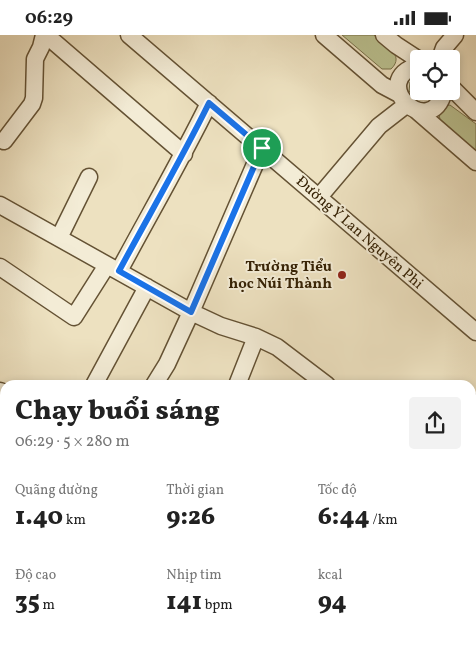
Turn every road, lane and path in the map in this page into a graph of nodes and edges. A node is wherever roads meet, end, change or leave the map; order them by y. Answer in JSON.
{"nodes":[{"id":1,"x":45,"y":35,"type":"edge"},
{"id":2,"x":130,"y":35,"type":"edge"},
{"id":3,"x":324,"y":35,"type":"edge"},
{"id":4,"x":384,"y":35,"type":"edge"},
{"id":5,"x":454,"y":35,"type":"edge"},
{"id":6,"x":443,"y":50,"type":"edge"},
{"id":7,"x":410,"y":54,"type":"edge"},
{"id":8,"x":410,"y":68,"type":"edge"},
{"id":9,"x":460,"y":96,"type":"edge"},
{"id":10,"x":442,"y":100,"type":"edge"},
{"id":11,"x":209,"y":103,"type":"junction"},
{"id":12,"x":407,"y":103,"type":"junction"},
{"id":13,"x":476,"y":112,"type":"edge"},
{"id":14,"x":4,"y":141,"type":"dead end"},
{"id":15,"x":262,"y":148,"type":"junction"},
{"id":16,"x":184,"y":154,"type":"junction"},
{"id":17,"x":476,"y":162,"type":"edge"},
{"id":18,"x":89,"y":177,"type":"dead end"},
{"id":19,"x":319,"y":197,"type":"junction"},
{"id":20,"x":0,"y":205,"type":"edge"},
{"id":21,"x":59,"y":238,"type":"junction"},
{"id":22,"x":0,"y":267,"type":"edge"},
{"id":23,"x":113,"y":268,"type":"junction"},
{"id":24,"x":147,"y":287,"type":"junction"},
{"id":25,"x":191,"y":312,"type":"junction"},
{"id":26,"x":476,"y":332,"type":"edge"},
{"id":27,"x":256,"y":337,"type":"junction"},
{"id":28,"x":97,"y":380,"type":"edge"},
{"id":29,"x":157,"y":380,"type":"edge"},
{"id":30,"x":239,"y":380,"type":"edge"},
{"id":31,"x":321,"y":380,"type":"edge"}],
"edges":[{"from":1,"to":14,"type":"street"},
{"from":1,"to":16,"type":"street"},
{"from":2,"to":11,"type":"street","name":"Đường Ỷ Lan Nguyên Phi"},
{"from":3,"to":12,"type":"street"},
{"from":4,"to":7,"type":"street"},
{"from":5,"to":6,"type":"street"},
{"from":8,"to":12,"type":"street"},
{"from":9,"to":13,"type":"street"},
{"from":10,"to":12,"type":"street"},
{"from":11,"to":15,"type":"street","name":"Đường Ỷ Lan Nguyên Phi"},
{"from":11,"to":16,"type":"street"},
{"from":12,"to":17,"type":"street"},
{"from":12,"to":19,"type":"street"},
{"from":15,"to":19,"type":"street","name":"Đường Ỷ Lan Nguyên Phi"},
{"from":15,"to":25,"type":"street"},
{"from":16,"to":23,"type":"street"},
{"from":18,"to":21,"type":"street"},
{"from":19,"to":26,"type":"street","name":"Đường Ỷ Lan Nguyên Phi"},
{"from":20,"to":21,"type":"street"},
{"from":21,"to":23,"type":"street"},
{"from":22,"to":23,"type":"street"},
{"from":23,"to":24,"type":"street"},
{"from":24,"to":25,"type":"street"},
{"from":24,"to":28,"type":"street"},
{"from":25,"to":27,"type":"street"},
{"from":25,"to":29,"type":"street"},
{"from":27,"to":30,"type":"street"},
{"from":27,"to":31,"type":"street"}]}
